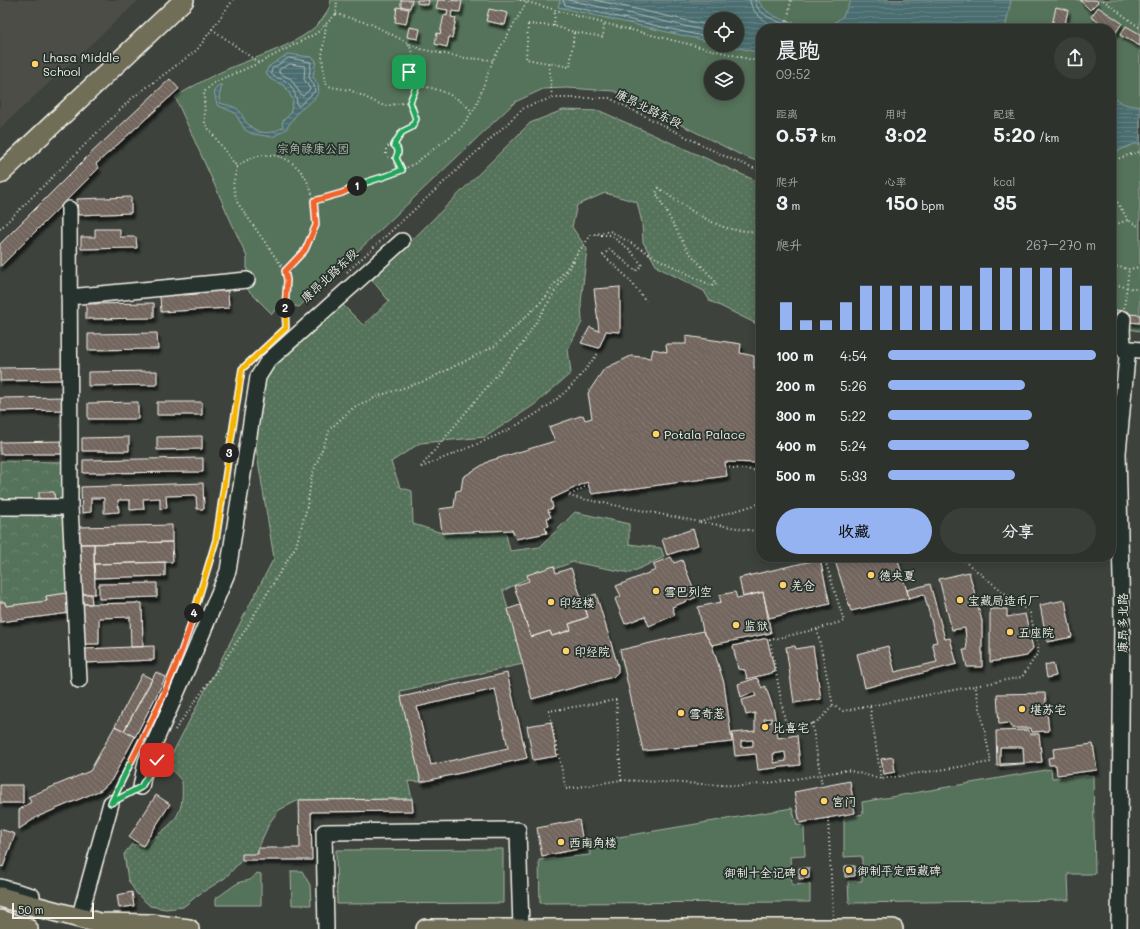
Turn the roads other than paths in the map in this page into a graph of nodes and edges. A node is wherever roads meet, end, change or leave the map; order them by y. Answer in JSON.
{"nodes":[{"id":1,"x":184,"y":0,"type":"edge"},
{"id":2,"x":0,"y":174,"type":"edge"},
{"id":3,"x":69,"y":208,"type":"dead end"},
{"id":4,"x":402,"y":241,"type":"dead end"},
{"id":5,"x":247,"y":280,"type":"dead end"},
{"id":6,"x":69,"y":297,"type":"junction"},
{"id":7,"x":1123,"y":314,"type":"road end"},
{"id":8,"x":1123,"y":348,"type":"junction"},
{"id":9,"x":1140,"y":350,"type":"edge"},
{"id":10,"x":0,"y":507,"type":"edge"},
{"id":11,"x":70,"y":507,"type":"junction"},
{"id":12,"x":79,"y":680,"type":"dead end"},
{"id":13,"x":141,"y":787,"type":"road end"},
{"id":14,"x":111,"y":803,"type":"road end"},
{"id":15,"x":0,"y":887,"type":"edge"},
{"id":16,"x":0,"y":897,"type":"edge"},
{"id":17,"x":80,"y":915,"type":"junction"},
{"id":18,"x":0,"y":920,"type":"edge"},
{"id":19,"x":28,"y":929,"type":"edge"},
{"id":20,"x":189,"y":929,"type":"edge"},
{"id":21,"x":326,"y":929,"type":"edge"},
{"id":22,"x":426,"y":929,"type":"edge"},
{"id":23,"x":521,"y":929,"type":"edge"},
{"id":24,"x":893,"y":929,"type":"edge"},
{"id":25,"x":1119,"y":929,"type":"edge"}],
"edges":[{"from":1,"to":2,"type":"main road"},
{"from":3,"to":6,"type":"street"},
{"from":4,"to":13,"type":"street"},
{"from":5,"to":6,"type":"street"},
{"from":6,"to":11,"type":"street"},
{"from":7,"to":8,"type":"street","name":"康昂多北路"},
{"from":8,"to":9,"type":"street"},
{"from":8,"to":25,"type":"street","name":"康昂多北路"},
{"from":10,"to":11,"type":"street"},
{"from":11,"to":12,"type":"street"},
{"from":14,"to":17,"type":"street"},
{"from":15,"to":17,"type":"street"},
{"from":16,"to":17,"type":"main road"},
{"from":17,"to":20,"type":"main road"},
{"from":18,"to":19,"type":"main road"},
{"from":21,"to":23,"type":"street"},
{"from":22,"to":23,"type":"main road"},
{"from":23,"to":24,"type":"main road"}]}
